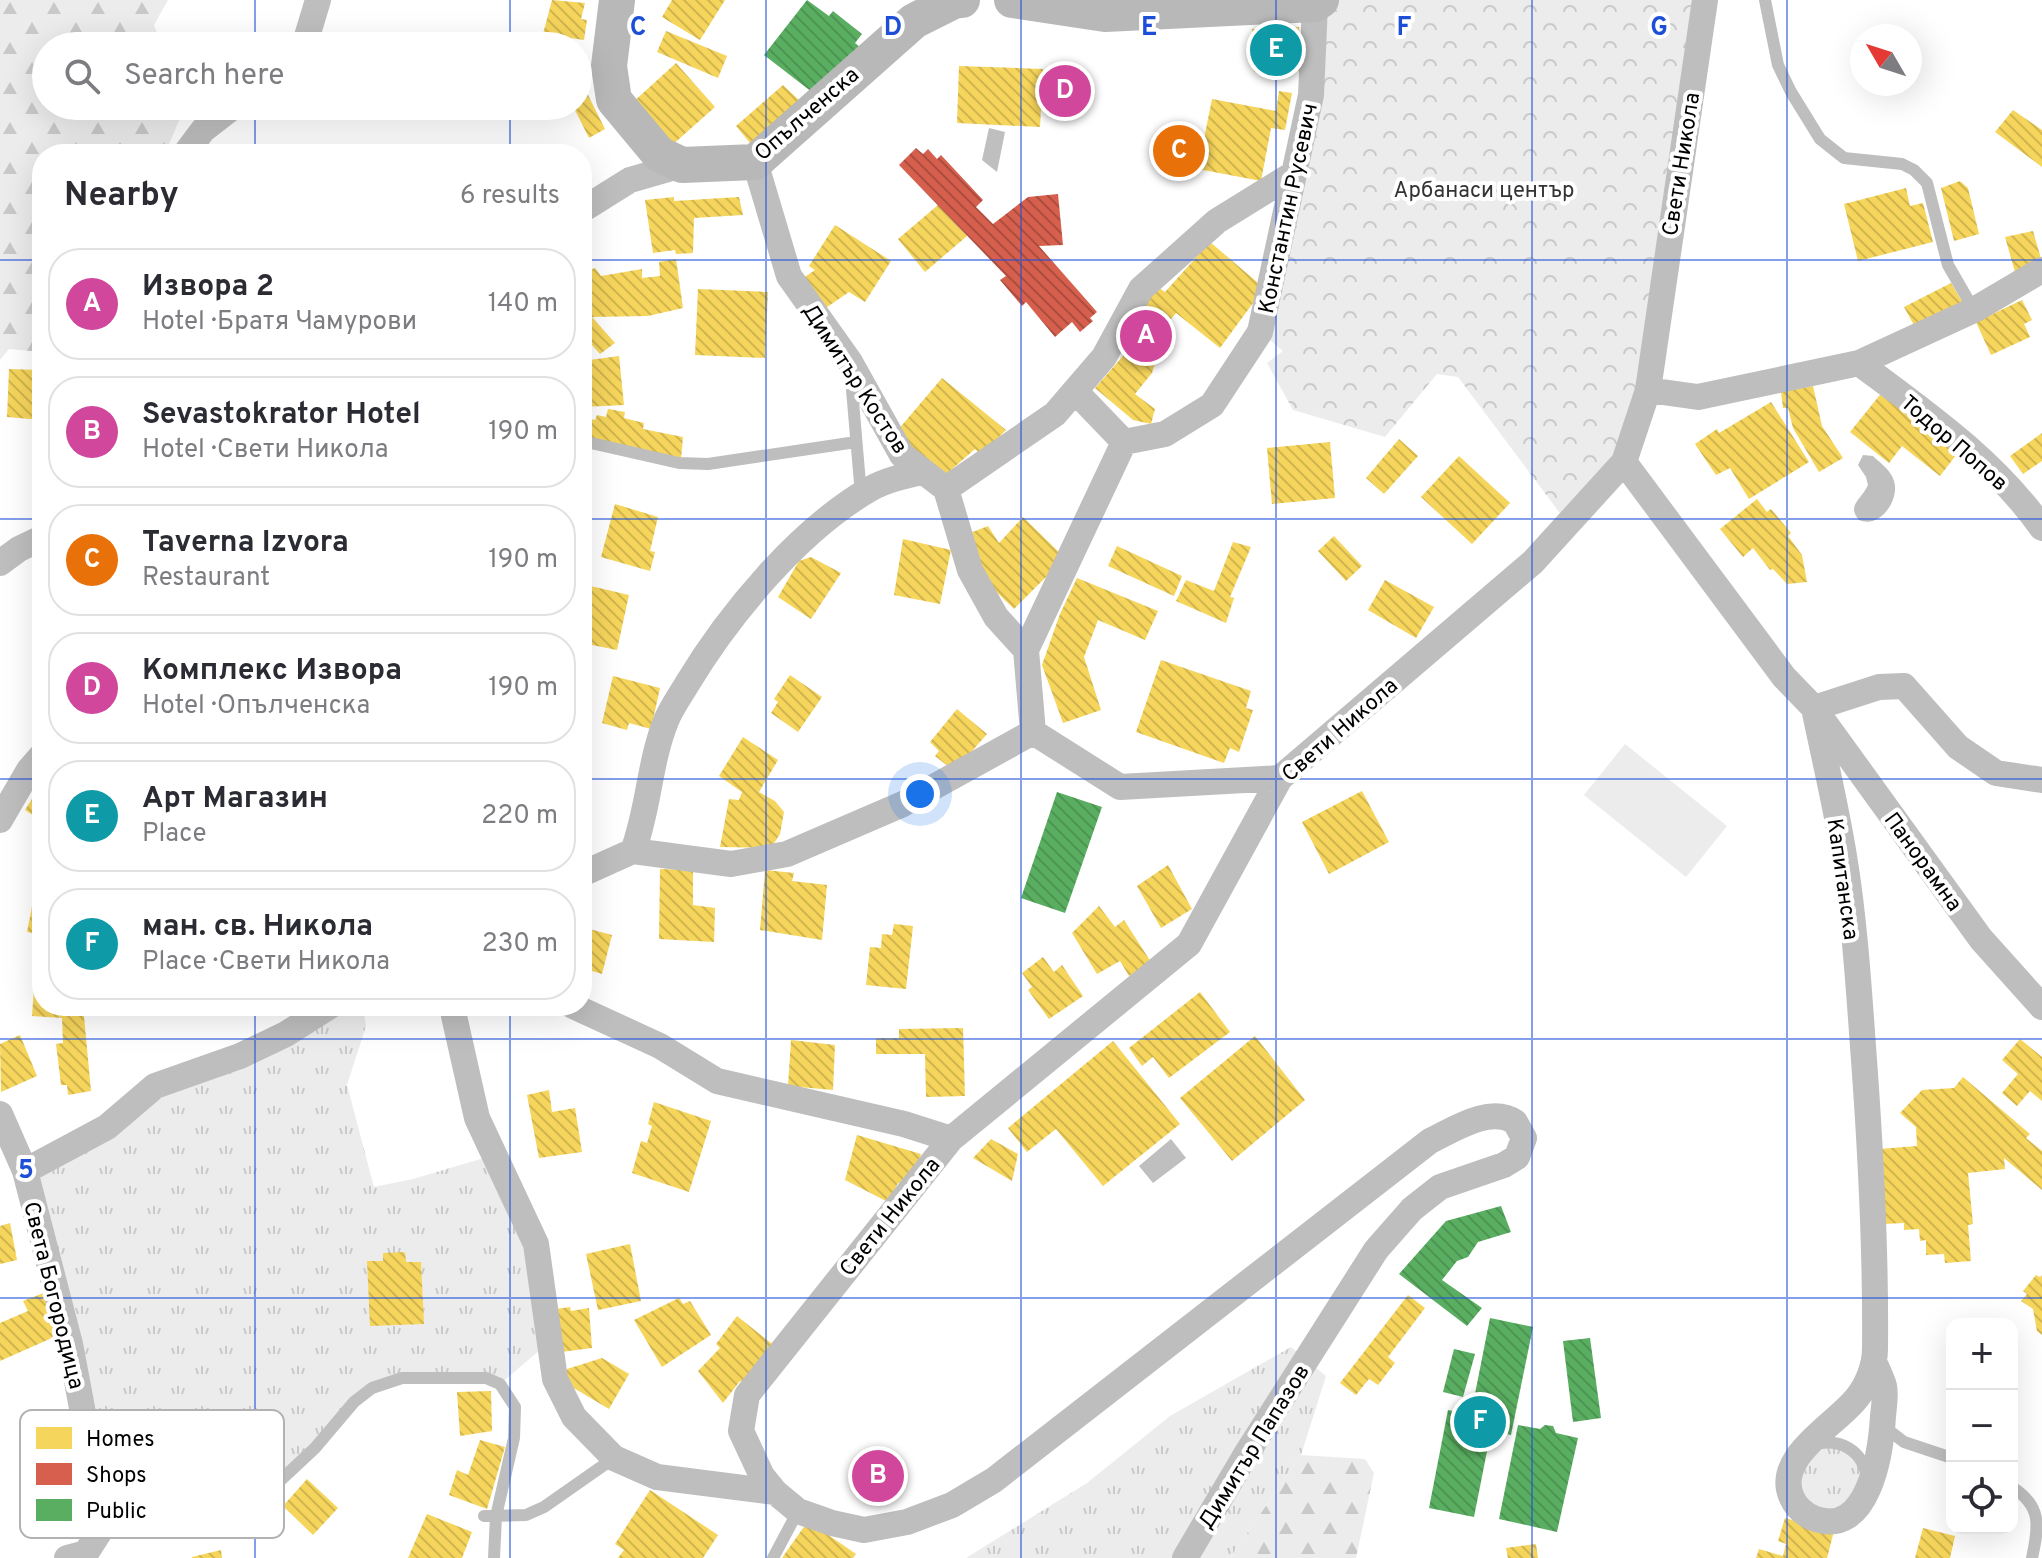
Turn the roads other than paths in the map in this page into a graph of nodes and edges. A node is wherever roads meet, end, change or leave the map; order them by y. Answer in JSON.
{"nodes":[{"id":1,"x":318,"y":0,"type":"edge"},
{"id":2,"x":617,"y":0,"type":"edge"},
{"id":3,"x":962,"y":0,"type":"edge"},
{"id":4,"x":1012,"y":0,"type":"edge"},
{"id":5,"x":1705,"y":0,"type":"edge"},
{"id":6,"x":1765,"y":0,"type":"edge"},
{"id":7,"x":1318,"y":2,"type":"edge"},
{"id":8,"x":308,"y":32,"type":"edge"},
{"id":9,"x":216,"y":120,"type":"edge"},
{"id":10,"x":192,"y":144,"type":"edge"},
{"id":11,"x":755,"y":162,"type":"junction"},
{"id":12,"x":682,"y":165,"type":"junction"},
{"id":13,"x":1293,"y":174,"type":"junction"},
{"id":14,"x":592,"y":204,"type":"edge"},
{"id":15,"x":2042,"y":270,"type":"edge"},
{"id":16,"x":1974,"y":310,"type":"junction"},
{"id":17,"x":850,"y":362,"type":"junction"},
{"id":18,"x":1859,"y":363,"type":"junction"},
{"id":19,"x":1648,"y":390,"type":"junction"},
{"id":20,"x":1075,"y":391,"type":"junction"},
{"id":21,"x":856,"y":442,"type":"junction"},
{"id":22,"x":1124,"y":442,"type":"junction"},
{"id":23,"x":592,"y":443,"type":"edge"},
{"id":24,"x":1624,"y":462,"type":"junction"},
{"id":25,"x":922,"y":472,"type":"junction"},
{"id":26,"x":946,"y":489,"type":"junction"},
{"id":27,"x":861,"y":495,"type":"junction"},
{"id":28,"x":2042,"y":528,"type":"edge"},
{"id":29,"x":32,"y":543,"type":"edge"},
{"id":30,"x":0,"y":563,"type":"edge"},
{"id":31,"x":1026,"y":650,"type":"junction"},
{"id":32,"x":1814,"y":708,"type":"junction"},
{"id":33,"x":1033,"y":732,"type":"junction"},
{"id":34,"x":32,"y":767,"type":"edge"},
{"id":35,"x":1280,"y":778,"type":"junction"},
{"id":36,"x":2042,"y":780,"type":"edge"},
{"id":37,"x":0,"y":820,"type":"edge"},
{"id":38,"x":633,"y":851,"type":"junction"},
{"id":39,"x":592,"y":869,"type":"edge"},
{"id":40,"x":2042,"y":1007,"type":"edge"},
{"id":41,"x":592,"y":1015,"type":"edge"},
{"id":42,"x":314,"y":1016,"type":"edge"},
{"id":43,"x":454,"y":1016,"type":"edge"},
{"id":44,"x":0,"y":1114,"type":"edge"},
{"id":45,"x":951,"y":1139,"type":"junction"},
{"id":46,"x":25,"y":1171,"type":"junction"},
{"id":47,"x":1322,"y":1335,"type":"joint"},
{"id":48,"x":1875,"y":1364,"type":"junction"},
{"id":49,"x":82,"y":1410,"type":"edge"},
{"id":50,"x":1883,"y":1426,"type":"junction"},
{"id":51,"x":1799,"y":1454,"type":"junction"},
{"id":52,"x":1946,"y":1456,"type":"edge"},
{"id":53,"x":614,"y":1458,"type":"junction"},
{"id":54,"x":284,"y":1477,"type":"edge"},
{"id":55,"x":775,"y":1492,"type":"junction"},
{"id":56,"x":2018,"y":1492,"type":"edge"},
{"id":57,"x":1865,"y":1496,"type":"junction"},
{"id":58,"x":798,"y":1511,"type":"junction"},
{"id":59,"x":490,"y":1516,"type":"junction"},
{"id":60,"x":96,"y":1538,"type":"edge"},
{"id":61,"x":67,"y":1558,"type":"edge"},
{"id":62,"x":494,"y":1558,"type":"edge"},
{"id":63,"x":773,"y":1558,"type":"edge"},
{"id":64,"x":1185,"y":1558,"type":"edge"},
{"id":65,"x":2032,"y":1558,"type":"edge"}],
"edges":[{"from":1,"to":8,"type":"street"},
{"from":2,"to":12,"type":"street"},
{"from":3,"to":11,"type":"street","name":"Опълченска"},
{"from":4,"to":7,"type":"street"},
{"from":5,"to":19,"type":"street","name":"Свети Никола"},
{"from":6,"to":16,"type":"lane"},
{"from":7,"to":13,"type":"street","name":"Константин Русевич"},
{"from":9,"to":10,"type":"street"},
{"from":11,"to":12,"type":"street","name":"Опълченска"},
{"from":11,"to":17,"type":"street","name":"Димитър Костов"},
{"from":12,"to":14,"type":"street"},
{"from":13,"to":20,"type":"street"},
{"from":13,"to":22,"type":"street","name":"Константин Русевич"},
{"from":15,"to":16,"type":"street"},
{"from":16,"to":18,"type":"street"},
{"from":17,"to":21,"type":"lane"},
{"from":17,"to":25,"type":"street","name":"Димитър Костов"},
{"from":18,"to":19,"type":"street"},
{"from":18,"to":28,"type":"street","name":"Тодор Попов"},
{"from":19,"to":24,"type":"street","name":"Свети Никола"},
{"from":20,"to":22,"type":"street"},
{"from":20,"to":26,"type":"street"},
{"from":21,"to":23,"type":"lane"},
{"from":21,"to":27,"type":"lane"},
{"from":22,"to":31,"type":"street"},
{"from":24,"to":32,"type":"street"},
{"from":24,"to":35,"type":"street","name":"Свети Никола"},
{"from":25,"to":26,"type":"street","name":"Димитър Костов"},
{"from":25,"to":27,"type":"street"},
{"from":26,"to":31,"type":"street"},
{"from":27,"to":38,"type":"street"},
{"from":29,"to":30,"type":"street"},
{"from":31,"to":33,"type":"street"},
{"from":32,"to":36,"type":"street"},
{"from":32,"to":40,"type":"street","name":"Панорамна"},
{"from":32,"to":48,"type":"street","name":"Капитанска"},
{"from":33,"to":35,"type":"street"},
{"from":33,"to":38,"type":"street"},
{"from":34,"to":37,"type":"street"},
{"from":35,"to":45,"type":"street","name":"Свети Никола"},
{"from":38,"to":39,"type":"street"},
{"from":41,"to":45,"type":"street"},
{"from":42,"to":46,"type":"street"},
{"from":43,"to":53,"type":"street"},
{"from":44,"to":46,"type":"street","name":"Света Богородица"},
{"from":45,"to":55,"type":"street","name":"Свети Никола"},
{"from":46,"to":49,"type":"street","name":"Света Богородица"},
{"from":47,"to":58,"type":"street","name":"Свети Никола"},
{"from":47,"to":64,"type":"street","name":"Димитър Папазов"},
{"from":48,"to":50,"type":"street","name":"Капитанска"},
{"from":48,"to":51,"type":"street","name":"Капитанска"},
{"from":50,"to":52,"type":"lane"},
{"from":50,"to":57,"type":"street","name":"Капитанска"},
{"from":51,"to":57,"type":"lane"},
{"from":51,"to":57,"type":"street"},
{"from":53,"to":55,"type":"street"},
{"from":53,"to":59,"type":"lane"},
{"from":54,"to":59,"type":"lane"},
{"from":55,"to":58,"type":"street","name":"Свети Никола"},
{"from":56,"to":65,"type":"lane"},
{"from":58,"to":63,"type":"lane"},
{"from":59,"to":62,"type":"lane"},
{"from":60,"to":61,"type":"street","name":"Света Богородица"}]}
